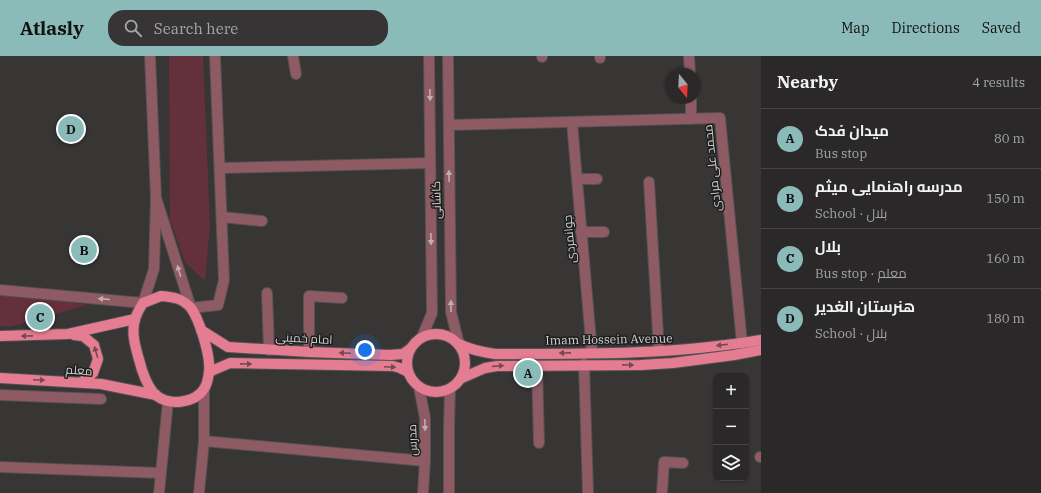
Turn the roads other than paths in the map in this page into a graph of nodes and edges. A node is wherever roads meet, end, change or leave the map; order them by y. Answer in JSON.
{"nodes":[{"id":1,"x":150,"y":56,"type":"edge"},
{"id":2,"x":215,"y":56,"type":"edge"},
{"id":3,"x":293,"y":56,"type":"edge"},
{"id":4,"x":429,"y":56,"type":"edge"},
{"id":5,"x":448,"y":56,"type":"edge"},
{"id":6,"x":689,"y":56,"type":"edge"},
{"id":7,"x":690,"y":68,"type":"edge"},
{"id":8,"x":296,"y":74,"type":"dead end"},
{"id":9,"x":691,"y":104,"type":"edge"},
{"id":10,"x":691,"y":119,"type":"junction"},
{"id":11,"x":572,"y":122,"type":"junction"},
{"id":12,"x":449,"y":125,"type":"junction"},
{"id":13,"x":430,"y":163,"type":"junction"},
{"id":14,"x":220,"y":168,"type":"junction"},
{"id":15,"x":577,"y":178,"type":"junction"},
{"id":16,"x":597,"y":180,"type":"dead end"},
{"id":17,"x":649,"y":182,"type":"dead end"},
{"id":18,"x":156,"y":198,"type":"junction"},
{"id":19,"x":222,"y":218,"type":"junction"},
{"id":20,"x":262,"y":222,"type":"dead end"},
{"id":21,"x":582,"y":232,"type":"junction"},
{"id":22,"x":604,"y":232,"type":"dead end"},
{"id":23,"x":0,"y":290,"type":"edge"},
{"id":24,"x":267,"y":293,"type":"dead end"},
{"id":25,"x":342,"y":298,"type":"dead end"},
{"id":26,"x":143,"y":303,"type":"junction"},
{"id":27,"x":191,"y":308,"type":"junction"},
{"id":28,"x":135,"y":319,"type":"junction"},
{"id":29,"x":201,"y":330,"type":"junction"},
{"id":30,"x":68,"y":334,"type":"junction"},
{"id":31,"x":0,"y":336,"type":"edge"},
{"id":32,"x":422,"y":337,"type":"junction"},
{"id":33,"x":761,"y":340,"type":"edge"},
{"id":34,"x":742,"y":343,"type":"junction"},
{"id":35,"x":459,"y":344,"type":"junction"},
{"id":36,"x":410,"y":348,"type":"junction"},
{"id":37,"x":269,"y":350,"type":"junction"},
{"id":38,"x":761,"y":350,"type":"edge"},
{"id":39,"x":309,"y":352,"type":"junction"},
{"id":40,"x":659,"y":352,"type":"junction"},
{"id":41,"x":592,"y":353,"type":"junction"},
{"id":42,"x":584,"y":364,"type":"junction"},
{"id":43,"x":537,"y":365,"type":"junction"},
{"id":44,"x":209,"y":372,"type":"junction"},
{"id":45,"x":408,"y":372,"type":"junction"},
{"id":46,"x":0,"y":378,"type":"edge"},
{"id":47,"x":462,"y":378,"type":"junction"},
{"id":48,"x":82,"y":382,"type":"junction"},
{"id":49,"x":419,"y":386,"type":"junction"},
{"id":50,"x":450,"y":388,"type":"junction"},
{"id":51,"x":204,"y":389,"type":"junction"},
{"id":52,"x":0,"y":395,"type":"edge"},
{"id":53,"x":156,"y":395,"type":"junction"},
{"id":54,"x":101,"y":399,"type":"dead end"},
{"id":55,"x":168,"y":401,"type":"junction"},
{"id":56,"x":204,"y":441,"type":"junction"},
{"id":57,"x":539,"y":443,"type":"dead end"},
{"id":58,"x":425,"y":461,"type":"junction"},
{"id":59,"x":683,"y":463,"type":"dead end"},
{"id":60,"x":0,"y":467,"type":"edge"},
{"id":61,"x":160,"y":473,"type":"junction"},
{"id":62,"x":159,"y":493,"type":"edge"},
{"id":63,"x":198,"y":493,"type":"edge"},
{"id":64,"x":424,"y":493,"type":"edge"},
{"id":65,"x":449,"y":493,"type":"edge"},
{"id":66,"x":588,"y":493,"type":"edge"},
{"id":67,"x":662,"y":493,"type":"edge"}],
"edges":[{"from":1,"to":18,"type":"street"},
{"from":2,"to":14,"type":"street"},
{"from":3,"to":8,"type":"street"},
{"from":4,"to":13,"type":"street","name":"کاشانی","one_way":true},
{"from":5,"to":12,"type":"street","name":"کاشانی"},
{"from":6,"to":7,"type":"street"},
{"from":9,"to":10,"type":"street"},
{"from":10,"to":11,"type":"street","name":"محمد علی مرادی"},
{"from":10,"to":34,"type":"street","name":"محمد علی مرادی"},
{"from":11,"to":12,"type":"street","name":"محمد علی مرادی"},
{"from":11,"to":15,"type":"street","name":"جوانمردی"},
{"from":35,"to":12,"type":"street","name":"کاشانی","one_way":true},
{"from":13,"to":14,"type":"street"},
{"from":13,"to":32,"type":"street","name":"کاشانی","one_way":true},
{"from":14,"to":19,"type":"street"},
{"from":15,"to":16,"type":"street"},
{"from":15,"to":21,"type":"street","name":"جوانمردی"},
{"from":17,"to":40,"type":"street"},
{"from":18,"to":26,"type":"street"},
{"from":27,"to":18,"type":"street","one_way":true},
{"from":19,"to":20,"type":"street"},
{"from":19,"to":27,"type":"street"},
{"from":21,"to":22,"type":"street"},
{"from":21,"to":41,"type":"street","name":"جوانمردی"},
{"from":26,"to":23,"type":"street","one_way":true},
{"from":24,"to":37,"type":"street"},
{"from":25,"to":39,"type":"street"},
{"from":26,"to":27,"type":"main road"},
{"from":26,"to":28,"type":"main road"},
{"from":27,"to":29,"type":"main road"},
{"from":28,"to":30,"type":"main road"},
{"from":28,"to":53,"type":"main road"},
{"from":29,"to":37,"type":"main road","name":"امام خمینی"},
{"from":29,"to":44,"type":"main road"},
{"from":30,"to":31,"type":"main road","one_way":true},
{"from":48,"to":30,"type":"main road","one_way":true},
{"from":32,"to":35,"type":"main road"},
{"from":32,"to":36,"type":"main road"},
{"from":33,"to":34,"type":"main road","name":"Imam Hossein Avenue"},
{"from":34,"to":40,"type":"main road","name":"Imam Hossein Avenue","one_way":true},
{"from":41,"to":35,"type":"main road","name":"Imam Hossein Avenue","one_way":true},
{"from":35,"to":47,"type":"main road"},
{"from":36,"to":39,"type":"main road","name":"امام خمینی","one_way":true},
{"from":36,"to":45,"type":"main road"},
{"from":37,"to":39,"type":"main road","name":"امام خمینی"},
{"from":42,"to":38,"type":"main road","name":"Imam Hossein Avenue","one_way":true},
{"from":40,"to":41,"type":"main road","name":"Imam Hossein Avenue"},
{"from":42,"to":43,"type":"main road","name":"Imam Hossein Avenue"},
{"from":42,"to":66,"type":"street"},
{"from":47,"to":43,"type":"main road","name":"Imam Hossein Avenue","one_way":true},
{"from":43,"to":57,"type":"street"},
{"from":44,"to":45,"type":"main road","one_way":true},
{"from":44,"to":51,"type":"main road"},
{"from":45,"to":49,"type":"main road"},
{"from":46,"to":48,"type":"main road","name":"معلم","one_way":true},
{"from":47,"to":50,"type":"main road"},
{"from":48,"to":53,"type":"main road","name":"معلم"},
{"from":49,"to":50,"type":"main road"},
{"from":49,"to":58,"type":"street","name":"مدرس","one_way":true},
{"from":50,"to":65,"type":"street"},
{"from":51,"to":55,"type":"main road"},
{"from":51,"to":56,"type":"street"},
{"from":52,"to":54,"type":"street"},
{"from":53,"to":55,"type":"main road"},
{"from":55,"to":61,"type":"street"},
{"from":56,"to":58,"type":"street"},
{"from":56,"to":63,"type":"street"},
{"from":58,"to":64,"type":"street","name":"مدرس"},
{"from":59,"to":67,"type":"street"},
{"from":60,"to":61,"type":"street"},
{"from":61,"to":62,"type":"street"}]}
